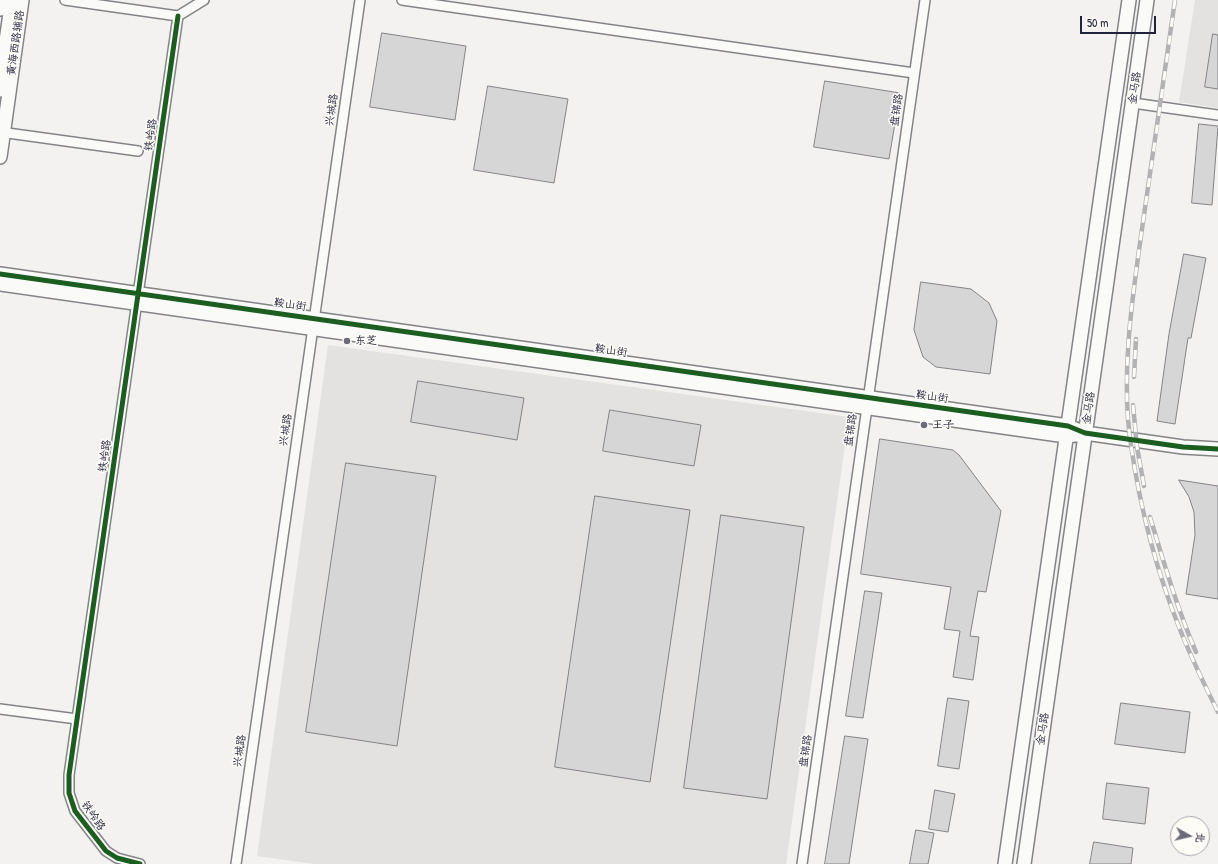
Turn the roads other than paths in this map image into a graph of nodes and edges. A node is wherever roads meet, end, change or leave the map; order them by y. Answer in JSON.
{"nodes":[{"id":1,"x":1,"y":0,"type":"edge"},
{"id":2,"x":13,"y":0,"type":"edge"},
{"id":3,"x":22,"y":0,"type":"edge"},
{"id":4,"x":66,"y":0,"type":"edge"},
{"id":5,"x":204,"y":0,"type":"edge"},
{"id":6,"x":360,"y":0,"type":"edge"},
{"id":7,"x":402,"y":0,"type":"edge"},
{"id":8,"x":925,"y":0,"type":"edge"},
{"id":9,"x":1129,"y":0,"type":"edge"},
{"id":10,"x":1147,"y":0,"type":"edge"},
{"id":11,"x":0,"y":8,"type":"edge"},
{"id":12,"x":178,"y":16,"type":"junction"},
{"id":13,"x":914,"y":73,"type":"junction"},
{"id":14,"x":0,"y":89,"type":"edge"},
{"id":15,"x":1133,"y":103,"type":"junction"},
{"id":16,"x":1218,"y":115,"type":"edge"},
{"id":17,"x":2,"y":132,"type":"edge"},
{"id":18,"x":138,"y":151,"type":"dead end"},
{"id":19,"x":0,"y":157,"type":"edge"},
{"id":20,"x":0,"y":274,"type":"edge"},
{"id":21,"x":0,"y":284,"type":"edge"},
{"id":22,"x":138,"y":298,"type":"junction"},
{"id":23,"x":313,"y":323,"type":"junction"},
{"id":24,"x":867,"y":402,"type":"junction"},
{"id":25,"x":1067,"y":431,"type":"junction"},
{"id":26,"x":1085,"y":433,"type":"junction"},
{"id":27,"x":1218,"y":449,"type":"edge"},
{"id":28,"x":0,"y":709,"type":"edge"},
{"id":29,"x":77,"y":719,"type":"junction"},
{"id":30,"x":140,"y":864,"type":"edge"},
{"id":31,"x":236,"y":864,"type":"edge"},
{"id":32,"x":802,"y":864,"type":"edge"},
{"id":33,"x":1005,"y":864,"type":"edge"},
{"id":34,"x":1024,"y":864,"type":"edge"}],
"edges":[{"from":1,"to":11,"type":"main road"},
{"from":2,"to":14,"type":"main road"},
{"from":3,"to":17,"type":"main road","name":"黄海西路辅路"},
{"from":4,"to":12,"type":"street"},
{"from":5,"to":12,"type":"street"},
{"from":6,"to":23,"type":"street","name":"兴城路"},
{"from":7,"to":13,"type":"street"},
{"from":8,"to":13,"type":"street","name":"盘锦路"},
{"from":9,"to":25,"type":"main road","name":"金马路"},
{"from":10,"to":15,"type":"main road","name":"金马路"},
{"from":12,"to":22,"type":"street","name":"铁岭路"},
{"from":13,"to":24,"type":"street","name":"盘锦路"},
{"from":15,"to":16,"type":"street"},
{"from":15,"to":26,"type":"main road","name":"金马路"},
{"from":17,"to":18,"type":"street"},
{"from":17,"to":19,"type":"main road","name":"黄海西路辅路"},
{"from":20,"to":22,"type":"main road","name":"鞍山街"},
{"from":21,"to":22,"type":"main road","name":"鞍山街"},
{"from":22,"to":23,"type":"main road","name":"鞍山街"},
{"from":22,"to":29,"type":"street","name":"铁岭路"},
{"from":23,"to":24,"type":"main road","name":"鞍山街"},
{"from":23,"to":31,"type":"street","name":"兴城路"},
{"from":24,"to":25,"type":"main road","name":"鞍山街"},
{"from":24,"to":32,"type":"street","name":"盘锦路"},
{"from":25,"to":26,"type":"main road","name":"鞍山街"},
{"from":25,"to":33,"type":"main road","name":"金马路"},
{"from":26,"to":27,"type":"main road","name":"鞍山街"},
{"from":26,"to":34,"type":"main road","name":"金马路"},
{"from":28,"to":29,"type":"street"},
{"from":29,"to":30,"type":"street","name":"铁岭路"}]}
